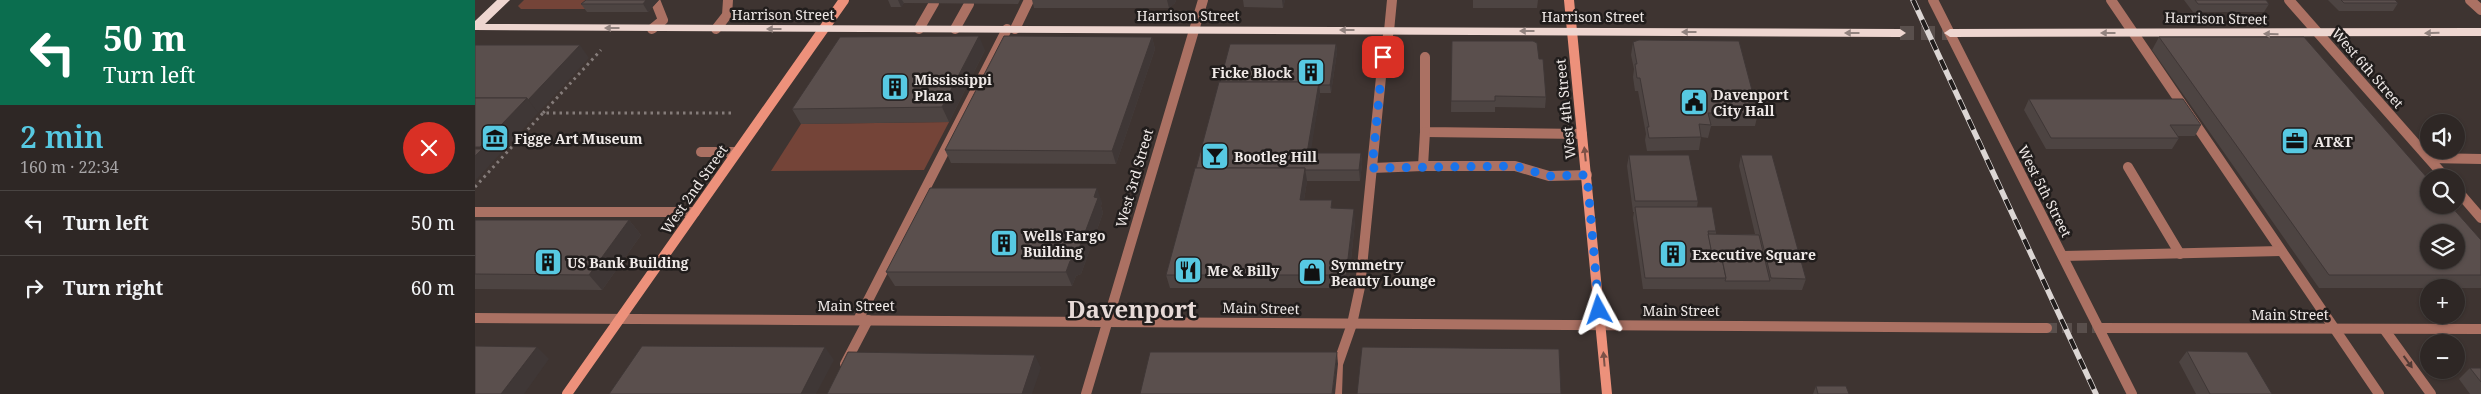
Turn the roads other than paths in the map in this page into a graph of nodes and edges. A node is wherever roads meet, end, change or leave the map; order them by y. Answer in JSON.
{"nodes":[{"id":1,"x":504,"y":0,"type":"edge"},
{"id":2,"x":655,"y":0,"type":"edge"},
{"id":3,"x":728,"y":0,"type":"edge"},
{"id":4,"x":843,"y":0,"type":"edge"},
{"id":5,"x":1029,"y":0,"type":"edge"},
{"id":6,"x":1203,"y":0,"type":"edge"},
{"id":7,"x":1392,"y":0,"type":"edge"},
{"id":8,"x":1569,"y":0,"type":"edge"},
{"id":9,"x":1933,"y":0,"type":"edge"},
{"id":10,"x":2111,"y":0,"type":"edge"},
{"id":11,"x":2289,"y":0,"type":"edge"},
{"id":12,"x":2470,"y":0,"type":"edge"},
{"id":13,"x":934,"y":3,"type":"dead end"},
{"id":14,"x":969,"y":4,"type":"dead end"},
{"id":15,"x":2481,"y":10,"type":"edge"},
{"id":16,"x":475,"y":27,"type":"edge"},
{"id":17,"x":652,"y":29,"type":"junction"},
{"id":18,"x":716,"y":29,"type":"junction"},
{"id":19,"x":823,"y":29,"type":"junction"},
{"id":20,"x":919,"y":29,"type":"junction"},
{"id":21,"x":955,"y":29,"type":"junction"},
{"id":22,"x":1011,"y":30,"type":"junction"},
{"id":23,"x":1193,"y":30,"type":"junction"},
{"id":24,"x":1389,"y":31,"type":"junction"},
{"id":25,"x":1572,"y":31,"type":"junction"},
{"id":26,"x":2481,"y":32,"type":"edge"},
{"id":27,"x":1900,"y":33,"type":"tunnel mouth"},
{"id":28,"x":1950,"y":33,"type":"junction"},
{"id":29,"x":2134,"y":33,"type":"junction"},
{"id":30,"x":2320,"y":34,"type":"junction"},
{"id":31,"x":1425,"y":57,"type":"dead end"},
{"id":32,"x":1425,"y":132,"type":"junction"},
{"id":33,"x":1582,"y":134,"type":"junction"},
{"id":34,"x":2420,"y":148,"type":"edge"},
{"id":35,"x":701,"y":152,"type":"dead end"},
{"id":36,"x":737,"y":152,"type":"junction"},
{"id":37,"x":2465,"y":158,"type":"edge"},
{"id":38,"x":2481,"y":158,"type":"edge"},
{"id":39,"x":2430,"y":159,"type":"edge"},
{"id":40,"x":1423,"y":166,"type":"junction"},
{"id":41,"x":2128,"y":167,"type":"dead end"},
{"id":42,"x":1372,"y":168,"type":"junction"},
{"id":43,"x":2438,"y":169,"type":"edge"},
{"id":44,"x":1587,"y":175,"type":"junction"},
{"id":45,"x":2465,"y":200,"type":"edge"},
{"id":46,"x":475,"y":212,"type":"edge"},
{"id":47,"x":695,"y":212,"type":"junction"},
{"id":48,"x":2481,"y":218,"type":"edge"},
{"id":49,"x":2281,"y":251,"type":"junction"},
{"id":50,"x":2181,"y":254,"type":"junction"},
{"id":51,"x":2063,"y":256,"type":"junction"},
{"id":52,"x":475,"y":318,"type":"edge"},
{"id":53,"x":620,"y":318,"type":"junction"},
{"id":54,"x":863,"y":320,"type":"junction"},
{"id":55,"x":1107,"y":321,"type":"junction"},
{"id":56,"x":1352,"y":324,"type":"junction"},
{"id":57,"x":1601,"y":325,"type":"junction"},
{"id":58,"x":2047,"y":328,"type":"tunnel mouth"},
{"id":59,"x":2099,"y":328,"type":"junction"},
{"id":60,"x":2334,"y":329,"type":"junction"},
{"id":61,"x":2481,"y":329,"type":"edge"},
{"id":62,"x":2384,"y":330,"type":"junction"},
{"id":63,"x":838,"y":378,"type":"edge"},
{"id":64,"x":567,"y":394,"type":"edge"},
{"id":65,"x":1086,"y":394,"type":"edge"},
{"id":66,"x":1337,"y":394,"type":"edge"},
{"id":67,"x":1607,"y":394,"type":"edge"},
{"id":68,"x":2132,"y":394,"type":"edge"},
{"id":69,"x":2379,"y":394,"type":"edge"},
{"id":70,"x":2431,"y":394,"type":"edge"}],
"edges":[{"from":1,"to":16,"type":"highway"},
{"from":2,"to":17,"type":"street"},
{"from":3,"to":18,"type":"street"},
{"from":4,"to":19,"type":"main road","name":"West 2nd Street"},
{"from":5,"to":22,"type":"street"},
{"from":6,"to":23,"type":"street","name":"West 3rd Street"},
{"from":7,"to":24,"type":"street"},
{"from":8,"to":25,"type":"main road","name":"West 4th Street"},
{"from":9,"to":28,"type":"street","name":"West 5th Street"},
{"from":10,"to":29,"type":"street"},
{"from":11,"to":30,"type":"street","name":"West 6th Street"},
{"from":12,"to":15,"type":"street"},
{"from":13,"to":20,"type":"street"},
{"from":14,"to":21,"type":"street"},
{"from":17,"to":16,"type":"highway","name":"Harrison Street","one_way":true},
{"from":17,"to":18,"type":"highway","name":"Harrison Street"},
{"from":19,"to":18,"type":"highway","name":"Harrison Street","one_way":true},
{"from":19,"to":20,"type":"highway","name":"Harrison Street"},
{"from":19,"to":36,"type":"main road","name":"West 2nd Street"},
{"from":20,"to":21,"type":"highway","name":"Harrison Street"},
{"from":21,"to":22,"type":"highway","name":"Harrison Street"},
{"from":22,"to":23,"type":"highway","name":"Harrison Street"},
{"from":22,"to":54,"type":"street"},
{"from":24,"to":23,"type":"highway","name":"Harrison Street","one_way":true},
{"from":23,"to":55,"type":"street","name":"West 3rd Street"},
{"from":25,"to":24,"type":"highway","name":"Harrison Street","one_way":true},
{"from":24,"to":42,"type":"street"},
{"from":27,"to":25,"type":"highway","name":"Harrison Street","one_way":true},
{"from":25,"to":33,"type":"main road","name":"West 4th Street"},
{"from":26,"to":30,"type":"highway","name":"Harrison Street","one_way":true},
{"from":29,"to":28,"type":"highway","name":"Harrison Street","one_way":true},
{"from":28,"to":51,"type":"street","name":"West 5th Street"},
{"from":30,"to":29,"type":"highway","name":"Harrison Street","one_way":true},
{"from":29,"to":49,"type":"street"},
{"from":30,"to":34,"type":"street","name":"West 6th Street"},
{"from":31,"to":32,"type":"street"},
{"from":32,"to":33,"type":"street"},
{"from":32,"to":40,"type":"street"},
{"from":44,"to":33,"type":"main road","name":"West 4th Street","one_way":true},
{"from":35,"to":36,"type":"street"},
{"from":36,"to":47,"type":"main road","name":"West 2nd Street"},
{"from":37,"to":38,"type":"street"},
{"from":39,"to":43,"type":"street","name":"West 6th Street"},
{"from":40,"to":42,"type":"street"},
{"from":40,"to":44,"type":"street"},
{"from":41,"to":50,"type":"street"},
{"from":42,"to":56,"type":"street"},
{"from":44,"to":57,"type":"main road","name":"West 4th Street"},
{"from":45,"to":48,"type":"street"},
{"from":46,"to":47,"type":"street"},
{"from":47,"to":53,"type":"main road","name":"West 2nd Street"},
{"from":49,"to":50,"type":"street"},
{"from":49,"to":60,"type":"street"},
{"from":50,"to":51,"type":"street"},
{"from":51,"to":59,"type":"street","name":"West 5th Street"},
{"from":52,"to":53,"type":"street","name":"Main Street"},
{"from":53,"to":54,"type":"street","name":"Main Street"},
{"from":53,"to":64,"type":"main road","name":"West 2nd Street"},
{"from":54,"to":55,"type":"street","name":"Main Street"},
{"from":54,"to":63,"type":"street"},
{"from":55,"to":56,"type":"street","name":"Main Street"},
{"from":55,"to":65,"type":"street","name":"West 3rd Street"},
{"from":56,"to":57,"type":"street","name":"Main Street"},
{"from":56,"to":66,"type":"street"},
{"from":57,"to":58,"type":"street","name":"Main Street"},
{"from":67,"to":57,"type":"main road","name":"West 4th Street","one_way":true},
{"from":59,"to":60,"type":"street","name":"Main Street"},
{"from":59,"to":68,"type":"street","name":"West 5th Street"},
{"from":60,"to":62,"type":"street","name":"Main Street"},
{"from":60,"to":69,"type":"street"},
{"from":61,"to":62,"type":"street","name":"Main Street"},
{"from":62,"to":70,"type":"street","one_way":true}]}
